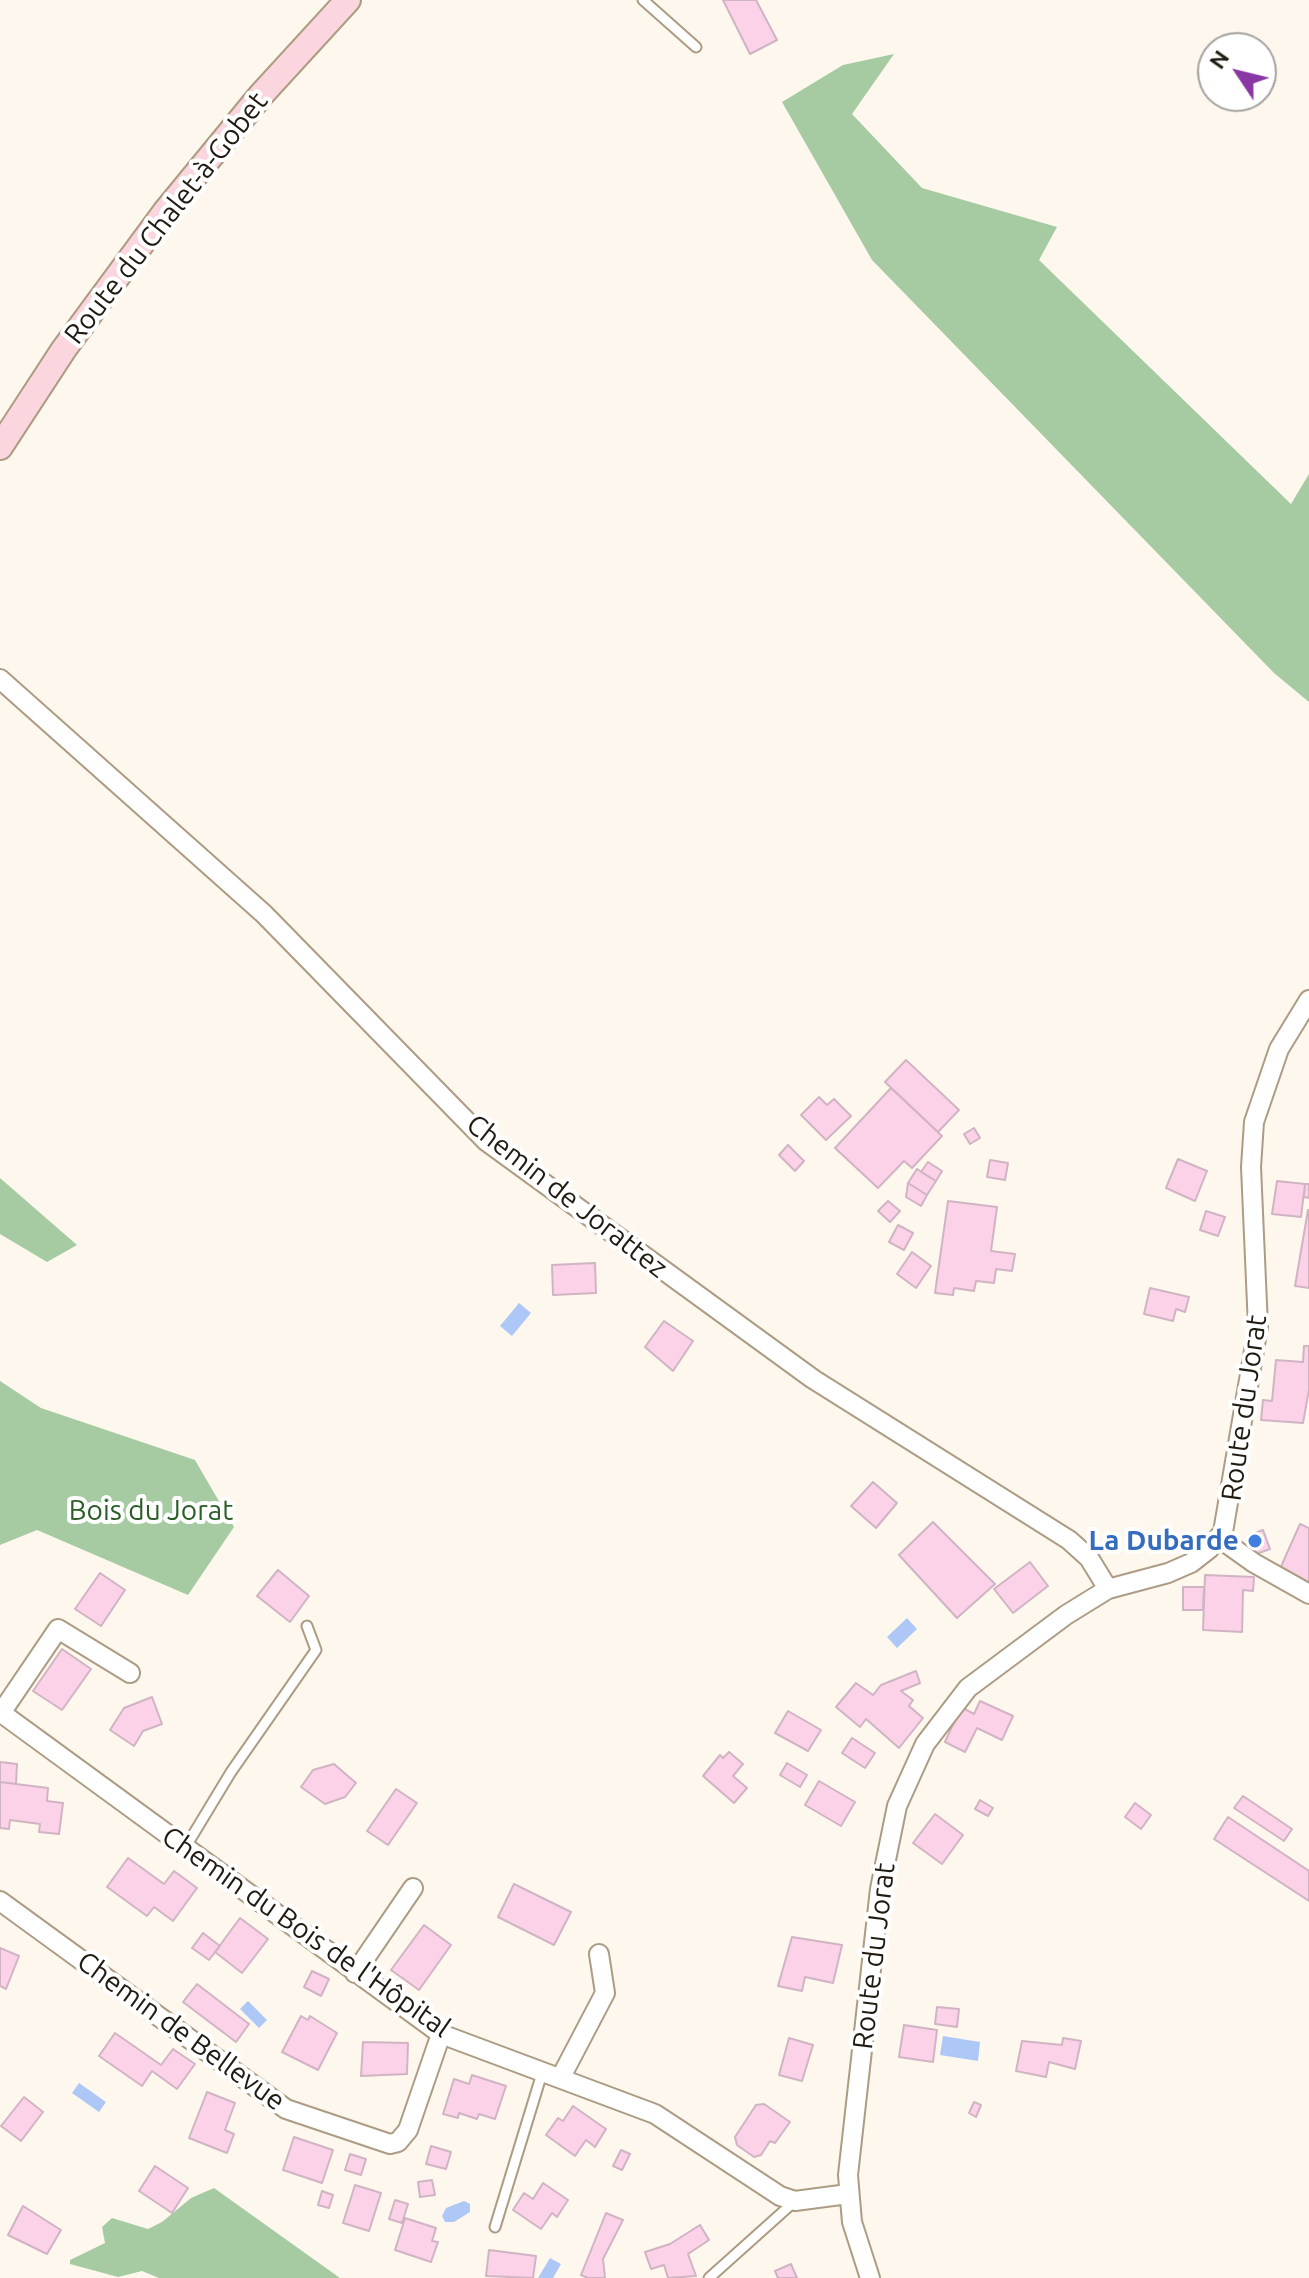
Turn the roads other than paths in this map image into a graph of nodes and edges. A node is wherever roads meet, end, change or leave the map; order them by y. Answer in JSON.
{"nodes":[{"id":1,"x":348,"y":0,"type":"edge"},
{"id":2,"x":643,"y":0,"type":"edge"},
{"id":3,"x":696,"y":47,"type":"dead end"},
{"id":4,"x":0,"y":447,"type":"edge"},
{"id":5,"x":0,"y":679,"type":"edge"},
{"id":6,"x":1309,"y":1000,"type":"edge"},
{"id":7,"x":1219,"y":1538,"type":"junction"},
{"id":8,"x":1108,"y":1589,"type":"junction"},
{"id":9,"x":1309,"y":1594,"type":"edge"},
{"id":10,"x":307,"y":1626,"type":"dead end"},
{"id":11,"x":130,"y":1673,"type":"dead end"},
{"id":12,"x":0,"y":1713,"type":"edge"},
{"id":13,"x":185,"y":1848,"type":"junction"},
{"id":14,"x":413,"y":1888,"type":"dead end"},
{"id":15,"x":0,"y":1901,"type":"edge"},
{"id":16,"x":599,"y":1954,"type":"dead end"},
{"id":17,"x":355,"y":1973,"type":"junction"},
{"id":18,"x":441,"y":2034,"type":"junction"},
{"id":19,"x":543,"y":2070,"type":"junction"},
{"id":20,"x":561,"y":2077,"type":"junction"},
{"id":21,"x":848,"y":2194,"type":"junction"},
{"id":22,"x":795,"y":2201,"type":"junction"},
{"id":23,"x":495,"y":2227,"type":"dead end"},
{"id":24,"x":709,"y":2278,"type":"edge"},
{"id":25,"x":870,"y":2278,"type":"edge"}],
"edges":[{"from":1,"to":4,"type":"main road","name":"Route du Chalet-à-Gobet"},
{"from":2,"to":3,"type":"lane"},
{"from":5,"to":8,"type":"street","name":"Chemin de Jorattez"},
{"from":6,"to":7,"type":"street","name":"Route du Jorat"},
{"from":7,"to":8,"type":"street","name":"Route du Jorat"},
{"from":7,"to":9,"type":"street"},
{"from":8,"to":21,"type":"street","name":"Route du Jorat"},
{"from":10,"to":13,"type":"lane"},
{"from":11,"to":12,"type":"street"},
{"from":12,"to":13,"type":"street","name":"Chemin du Bois de l'Hôpital"},
{"from":13,"to":17,"type":"street","name":"Chemin du Bois de l'Hôpital"},
{"from":14,"to":17,"type":"street"},
{"from":15,"to":18,"type":"street","name":"Chemin de Bellevue"},
{"from":16,"to":20,"type":"street"},
{"from":17,"to":18,"type":"street","name":"Chemin du Bois de l'Hôpital"},
{"from":18,"to":19,"type":"street","name":"Chemin du Bois de l'Hôpital"},
{"from":19,"to":20,"type":"street","name":"Chemin du Bois de l'Hôpital"},
{"from":19,"to":23,"type":"lane"},
{"from":20,"to":22,"type":"street","name":"Chemin du Bois de l'Hôpital"},
{"from":21,"to":22,"type":"street"},
{"from":21,"to":25,"type":"street","name":"Route du Jorat"},
{"from":22,"to":24,"type":"lane"}]}
